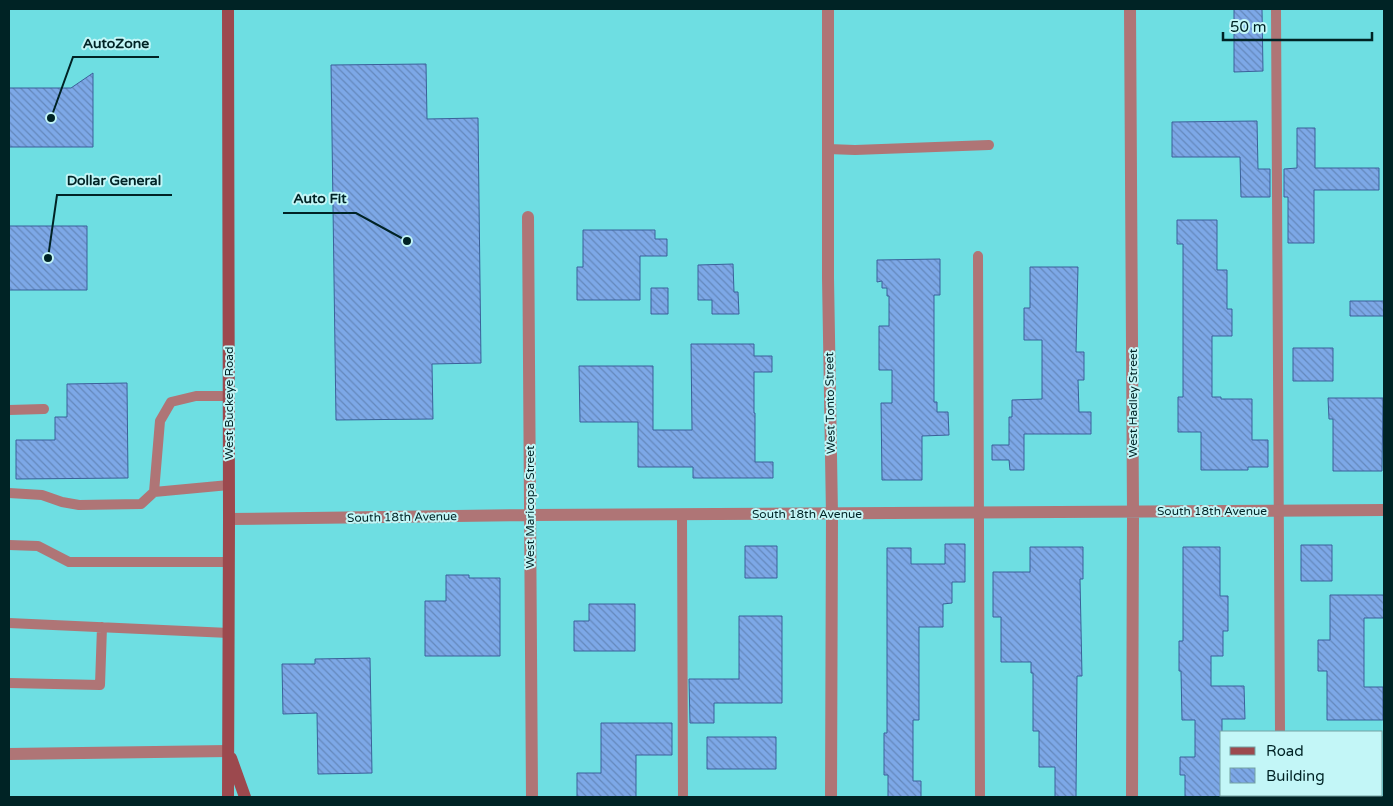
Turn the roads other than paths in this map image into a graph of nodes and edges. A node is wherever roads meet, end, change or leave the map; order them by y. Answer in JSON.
{"nodes":[{"id":1,"x":228,"y":9,"type":"edge"},
{"id":2,"x":828,"y":9,"type":"edge"},
{"id":3,"x":1130,"y":9,"type":"edge"},
{"id":4,"x":1276,"y":9,"type":"edge"},
{"id":5,"x":989,"y":145,"type":"dead end"},
{"id":6,"x":828,"y":149,"type":"junction"},
{"id":7,"x":528,"y":216,"type":"dead end"},
{"id":8,"x":978,"y":256,"type":"dead end"},
{"id":9,"x":229,"y":396,"type":"junction"},
{"id":10,"x":44,"y":409,"type":"dead end"},
{"id":11,"x":9,"y":410,"type":"edge"},
{"id":12,"x":229,"y":485,"type":"junction"},
{"id":13,"x":154,"y":492,"type":"junction"},
{"id":14,"x":9,"y":493,"type":"edge"},
{"id":15,"x":1384,"y":510,"type":"edge"},
{"id":16,"x":1279,"y":511,"type":"junction"},
{"id":17,"x":1133,"y":512,"type":"junction"},
{"id":18,"x":978,"y":513,"type":"junction"},
{"id":19,"x":682,"y":514,"type":"junction"},
{"id":20,"x":832,"y":514,"type":"junction"},
{"id":21,"x":530,"y":515,"type":"junction"},
{"id":22,"x":229,"y":519,"type":"junction"},
{"id":23,"x":9,"y":545,"type":"edge"},
{"id":24,"x":229,"y":562,"type":"junction"},
{"id":25,"x":9,"y":623,"type":"edge"},
{"id":26,"x":102,"y":627,"type":"junction"},
{"id":27,"x":229,"y":633,"type":"junction"},
{"id":28,"x":9,"y":683,"type":"edge"},
{"id":29,"x":1280,"y":731,"type":"edge"},
{"id":30,"x":228,"y":751,"type":"junction"},
{"id":31,"x":9,"y":754,"type":"edge"},
{"id":32,"x":228,"y":797,"type":"edge"},
{"id":33,"x":245,"y":797,"type":"edge"},
{"id":34,"x":532,"y":797,"type":"edge"},
{"id":35,"x":683,"y":797,"type":"edge"},
{"id":36,"x":831,"y":797,"type":"edge"},
{"id":37,"x":980,"y":797,"type":"edge"},
{"id":38,"x":1132,"y":797,"type":"edge"}],
"edges":[{"from":1,"to":9,"type":"main road","name":"West Buckeye Road"},
{"from":2,"to":6,"type":"street","name":"West Tonto Street"},
{"from":3,"to":17,"type":"street","name":"West Hadley Street"},
{"from":4,"to":16,"type":"lane"},
{"from":5,"to":6,"type":"lane"},
{"from":6,"to":20,"type":"street","name":"West Tonto Street"},
{"from":7,"to":21,"type":"street","name":"West Maricopa Street"},
{"from":8,"to":18,"type":"lane"},
{"from":9,"to":12,"type":"main road","name":"West Buckeye Road"},
{"from":9,"to":13,"type":"lane"},
{"from":10,"to":11,"type":"lane"},
{"from":12,"to":13,"type":"lane"},
{"from":12,"to":22,"type":"main road","name":"West Buckeye Road"},
{"from":13,"to":14,"type":"lane"},
{"from":15,"to":16,"type":"street","name":"South 18th Avenue"},
{"from":16,"to":17,"type":"street","name":"South 18th Avenue"},
{"from":16,"to":29,"type":"lane"},
{"from":17,"to":18,"type":"street","name":"South 18th Avenue"},
{"from":17,"to":38,"type":"street","name":"West Hadley Street"},
{"from":18,"to":20,"type":"street","name":"South 18th Avenue"},
{"from":18,"to":37,"type":"lane"},
{"from":19,"to":20,"type":"street","name":"South 18th Avenue"},
{"from":19,"to":21,"type":"street","name":"South 18th Avenue"},
{"from":19,"to":35,"type":"lane"},
{"from":20,"to":36,"type":"street","name":"West Tonto Street"},
{"from":21,"to":22,"type":"street","name":"South 18th Avenue"},
{"from":21,"to":34,"type":"street","name":"West Maricopa Street"},
{"from":22,"to":24,"type":"main road","name":"West Buckeye Road"},
{"from":23,"to":24,"type":"lane"},
{"from":24,"to":27,"type":"main road","name":"West Buckeye Road"},
{"from":25,"to":26,"type":"lane"},
{"from":26,"to":27,"type":"lane"},
{"from":26,"to":28,"type":"lane"},
{"from":27,"to":30,"type":"main road","name":"West Buckeye Road"},
{"from":30,"to":31,"type":"street"},
{"from":30,"to":32,"type":"main road","name":"West Buckeye Road"},
{"from":30,"to":33,"type":"main road"}]}
